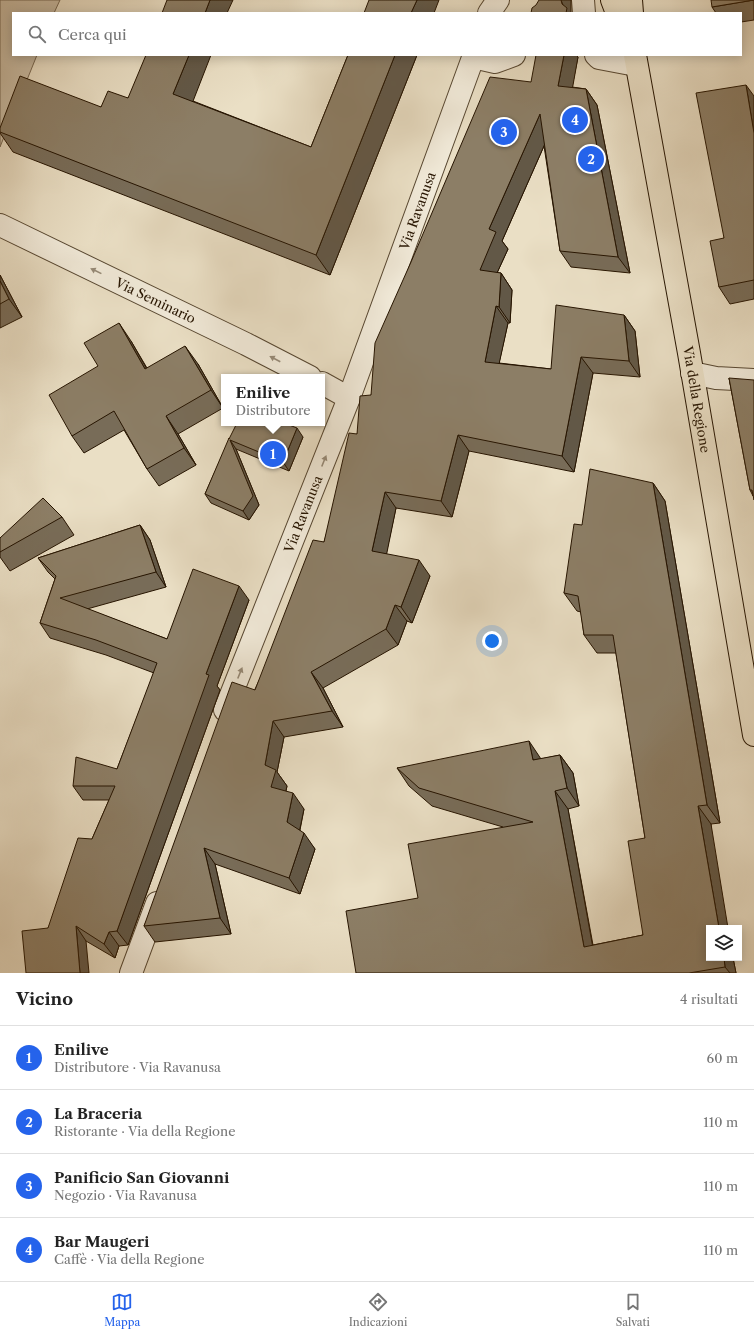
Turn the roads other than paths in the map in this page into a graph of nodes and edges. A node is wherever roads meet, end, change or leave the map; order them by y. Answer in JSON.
{"nodes":[{"id":1,"x":493,"y":0,"type":"edge"},
{"id":2,"x":498,"y":0,"type":"edge"},
{"id":3,"x":583,"y":0,"type":"edge"},
{"id":4,"x":612,"y":0,"type":"edge"},
{"id":5,"x":631,"y":0,"type":"edge"},
{"id":6,"x":488,"y":12,"type":"edge"},
{"id":7,"x":489,"y":12,"type":"edge"},
{"id":8,"x":584,"y":12,"type":"edge"},
{"id":9,"x":617,"y":12,"type":"edge"},
{"id":10,"x":632,"y":12,"type":"edge"},
{"id":11,"x":474,"y":56,"type":"edge"},
{"id":12,"x":511,"y":56,"type":"edge"},
{"id":13,"x":597,"y":56,"type":"edge"},
{"id":14,"x":635,"y":58,"type":"edge"},
{"id":15,"x":0,"y":225,"type":"edge"},
{"id":16,"x":692,"y":373,"type":"junction"},
{"id":17,"x":304,"y":374,"type":"edge"},
{"id":18,"x":754,"y":380,"type":"edge"},
{"id":19,"x":325,"y":385,"type":"edge"},
{"id":20,"x":349,"y":398,"type":"junction"},
{"id":21,"x":218,"y":730,"type":"edge"},
{"id":22,"x":754,"y":734,"type":"edge"},
{"id":23,"x":163,"y":885,"type":"edge"},
{"id":24,"x":132,"y":973,"type":"edge"}],
"edges":[{"from":1,"to":6,"type":"street"},
{"from":2,"to":7,"type":"street"},
{"from":3,"to":8,"type":"street"},
{"from":4,"to":9,"type":"main road"},
{"from":5,"to":10,"type":"main road"},
{"from":11,"to":12,"type":"street"},
{"from":11,"to":20,"type":"street","name":"Via Ravanusa"},
{"from":13,"to":14,"type":"street"},
{"from":14,"to":16,"type":"main road","name":"Via della Regione"},
{"from":17,"to":15,"type":"street","name":"Via Seminario","one_way":true},
{"from":16,"to":18,"type":"street"},
{"from":16,"to":22,"type":"main road","name":"Via della Regione"},
{"from":19,"to":20,"type":"street"},
{"from":21,"to":20,"type":"street","name":"Via Ravanusa","one_way":true},
{"from":23,"to":24,"type":"street"}]}
